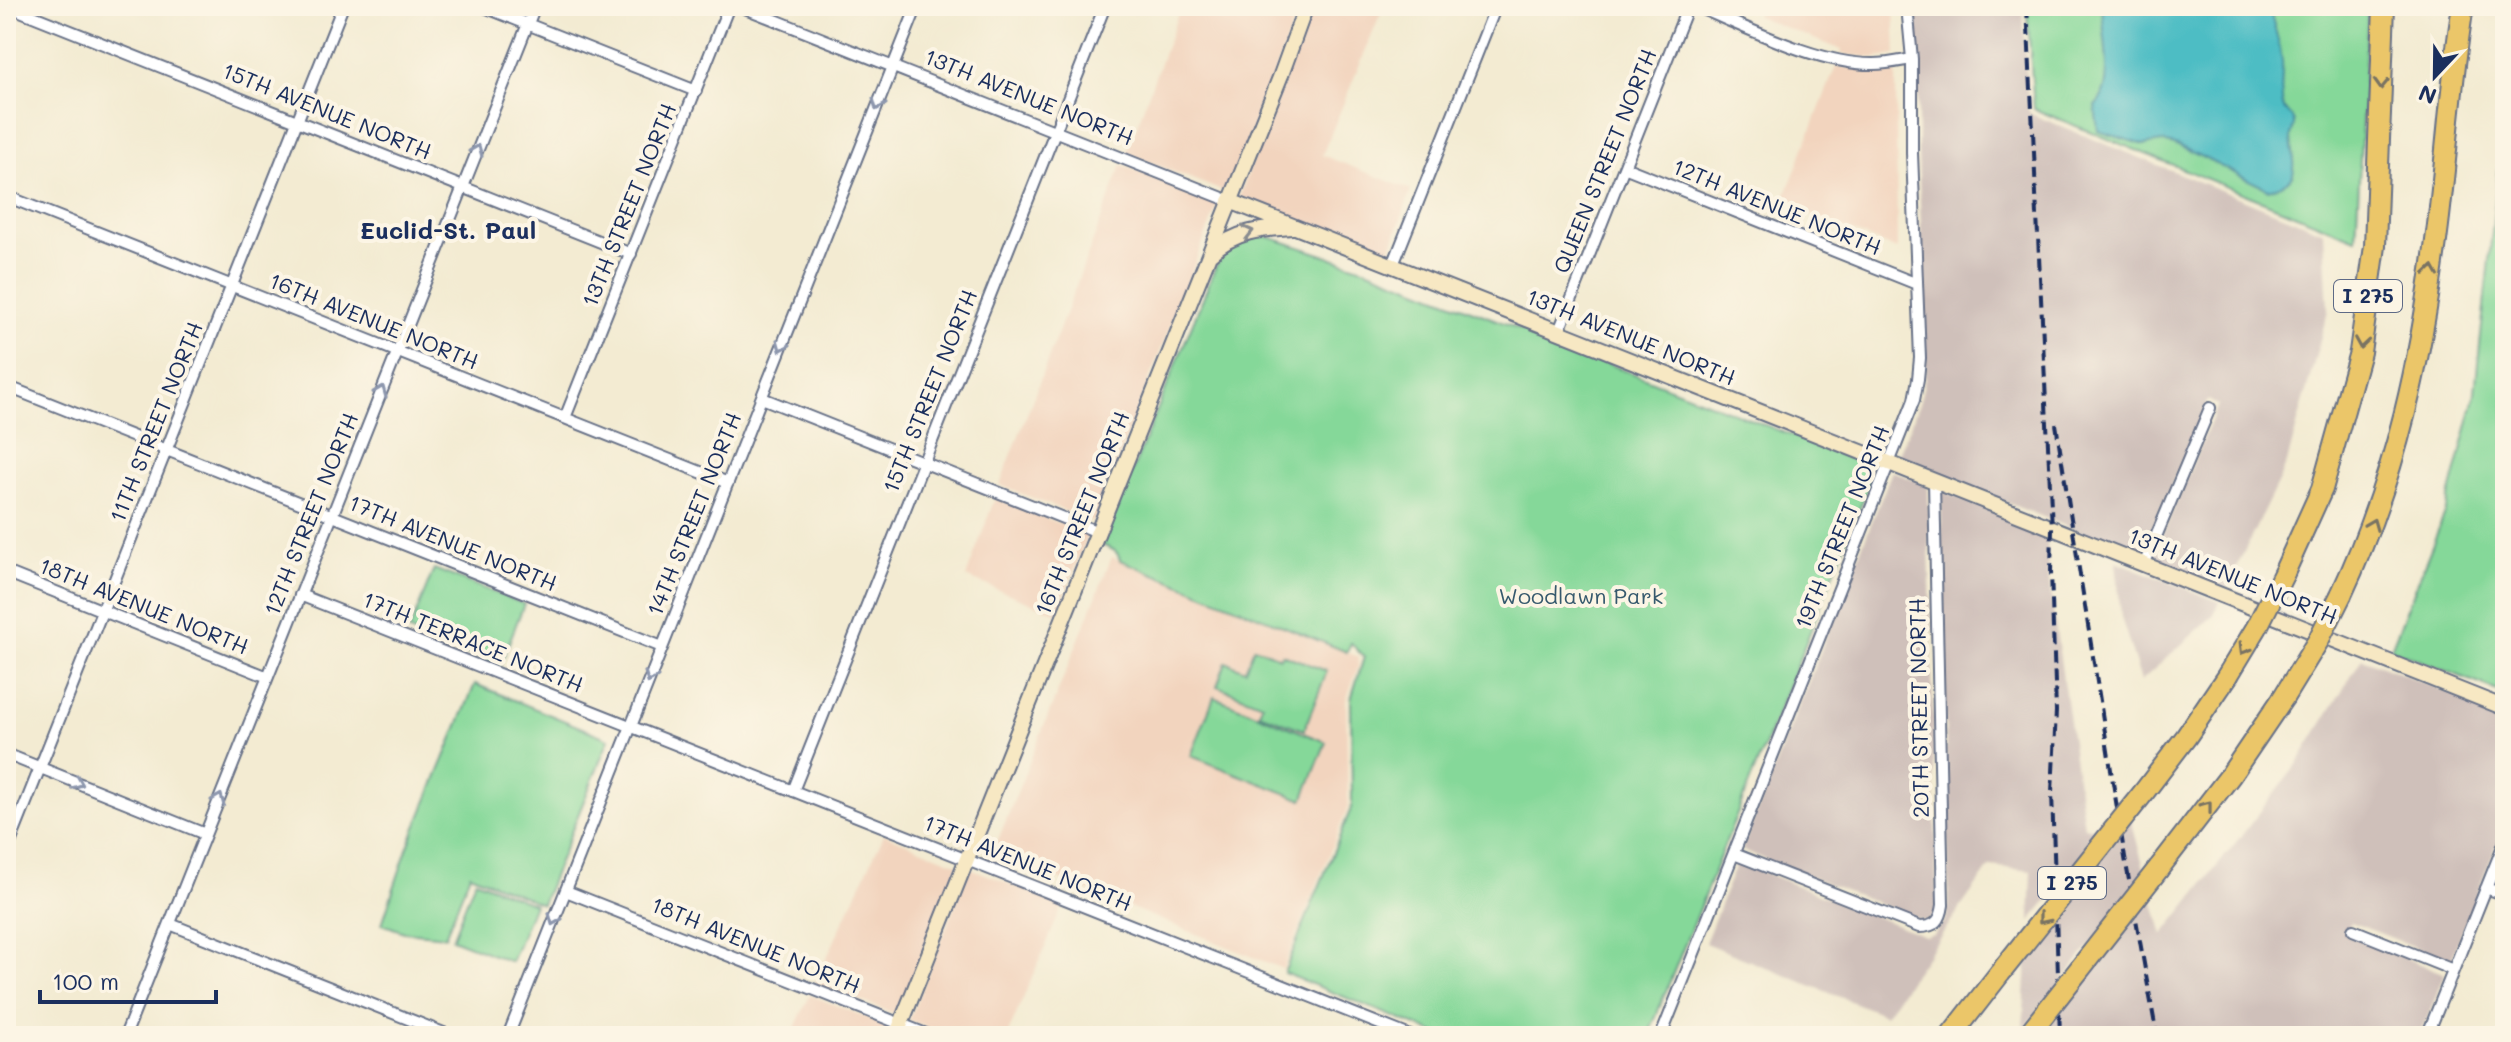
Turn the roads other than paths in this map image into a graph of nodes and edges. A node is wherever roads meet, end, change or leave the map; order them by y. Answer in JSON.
{"nodes":[{"id":1,"x":8,"y":6,"type":"edge"},
{"id":2,"x":343,"y":6,"type":"edge"},
{"id":3,"x":482,"y":6,"type":"edge"},
{"id":4,"x":535,"y":6,"type":"edge"},
{"id":5,"x":729,"y":6,"type":"edge"},
{"id":6,"x":740,"y":6,"type":"edge"},
{"id":7,"x":917,"y":6,"type":"edge"},
{"id":8,"x":1105,"y":6,"type":"edge"},
{"id":9,"x":1306,"y":6,"type":"edge"},
{"id":10,"x":1496,"y":6,"type":"edge"},
{"id":11,"x":1688,"y":6,"type":"edge"},
{"id":12,"x":1695,"y":6,"type":"edge"},
{"id":13,"x":1907,"y":6,"type":"edge"},
{"id":14,"x":2384,"y":6,"type":"edge"},
{"id":15,"x":2461,"y":6,"type":"edge"},
{"id":16,"x":527,"y":24,"type":"junction"},
{"id":17,"x":1912,"y":59,"type":"junction"},
{"id":18,"x":893,"y":67,"type":"junction"},
{"id":19,"x":696,"y":91,"type":"junction"},
{"id":20,"x":297,"y":121,"type":"junction"},
{"id":21,"x":1055,"y":131,"type":"junction"},
{"id":22,"x":1624,"y":167,"type":"junction"},
{"id":23,"x":462,"y":187,"type":"junction"},
{"id":24,"x":6,"y":196,"type":"edge"},
{"id":25,"x":1230,"y":201,"type":"junction"},
{"id":26,"x":1296,"y":227,"type":"junction"},
{"id":27,"x":631,"y":254,"type":"junction"},
{"id":28,"x":1208,"y":256,"type":"junction"},
{"id":29,"x":1393,"y":265,"type":"junction"},
{"id":30,"x":1917,"y":284,"type":"junction"},
{"id":31,"x":232,"y":286,"type":"junction"},
{"id":32,"x":1559,"y":331,"type":"junction"},
{"id":33,"x":397,"y":351,"type":"junction"},
{"id":34,"x":6,"y":386,"type":"edge"},
{"id":35,"x":762,"y":398,"type":"junction"},
{"id":36,"x":2210,"y":408,"type":"dead end"},
{"id":37,"x":565,"y":418,"type":"junction"},
{"id":38,"x":166,"y":450,"type":"junction"},
{"id":39,"x":924,"y":462,"type":"junction"},
{"id":40,"x":1889,"y":463,"type":"junction"},
{"id":41,"x":1934,"y":481,"type":"junction"},
{"id":42,"x":728,"y":483,"type":"junction"},
{"id":43,"x":332,"y":516,"type":"junction"},
{"id":44,"x":1098,"y":532,"type":"junction"},
{"id":45,"x":2144,"y":565,"type":"junction"},
{"id":46,"x":6,"y":572,"type":"edge"},
{"id":47,"x":300,"y":595,"type":"junction"},
{"id":48,"x":102,"y":611,"type":"junction"},
{"id":49,"x":662,"y":647,"type":"junction"},
{"id":50,"x":268,"y":677,"type":"junction"},
{"id":51,"x":2505,"y":708,"type":"edge"},
{"id":52,"x":631,"y":726,"type":"junction"},
{"id":53,"x":6,"y":754,"type":"edge"},
{"id":54,"x":40,"y":768,"type":"junction"},
{"id":55,"x":793,"y":791,"type":"junction"},
{"id":56,"x":205,"y":834,"type":"junction"},
{"id":57,"x":2505,"y":841,"type":"edge"},
{"id":58,"x":6,"y":853,"type":"edge"},
{"id":59,"x":1734,"y":854,"type":"junction"},
{"id":60,"x":967,"y":860,"type":"junction"},
{"id":61,"x":2486,"y":888,"type":"junction"},
{"id":62,"x":566,"y":891,"type":"junction"},
{"id":63,"x":2505,"y":895,"type":"edge"},
{"id":64,"x":170,"y":924,"type":"junction"},
{"id":65,"x":2353,"y":930,"type":"dead end"},
{"id":66,"x":2453,"y":970,"type":"junction"},
{"id":67,"x":898,"y":1030,"type":"edge"},
{"id":68,"x":1663,"y":1035,"type":"edge"},
{"id":69,"x":125,"y":1036,"type":"edge"},
{"id":70,"x":451,"y":1036,"type":"edge"},
{"id":71,"x":508,"y":1036,"type":"edge"},
{"id":72,"x":931,"y":1036,"type":"edge"},
{"id":73,"x":1410,"y":1036,"type":"edge"},
{"id":74,"x":1951,"y":1036,"type":"edge"},
{"id":75,"x":2027,"y":1036,"type":"edge"},
{"id":76,"x":2427,"y":1036,"type":"edge"}],
"edges":[{"from":1,"to":20,"type":"street","name":"15TH AVENUE NORTH"},
{"from":2,"to":20,"type":"street","name":"11TH STREET NORTH"},
{"from":3,"to":16,"type":"street"},
{"from":4,"to":16,"type":"street","name":"12TH STREET NORTH"},
{"from":5,"to":19,"type":"street","name":"13TH STREET NORTH"},
{"from":6,"to":18,"type":"street","name":"13TH AVENUE NORTH"},
{"from":7,"to":18,"type":"street","name":"14TH STREET NORTH"},
{"from":8,"to":21,"type":"street","name":"15TH STREET NORTH"},
{"from":9,"to":25,"type":"street","name":"16TH STREET NORTH"},
{"from":10,"to":29,"type":"street"},
{"from":11,"to":22,"type":"street","name":"QUEEN STREET NORTH"},
{"from":12,"to":17,"type":"street"},
{"from":13,"to":17,"type":"street","name":"19TH STREET NORTH"},
{"from":14,"to":74,"type":"highway","number":"I 275","one_way":true,"bridge":true},
{"from":75,"to":15,"type":"highway","number":"I 275","one_way":true,"bridge":true},
{"from":16,"to":19,"type":"street"},
{"from":23,"to":16,"type":"street","name":"12TH STREET NORTH","one_way":true},
{"from":17,"to":30,"type":"street","name":"19TH STREET NORTH"},
{"from":18,"to":21,"type":"street","name":"13TH AVENUE NORTH"},
{"from":18,"to":35,"type":"street","name":"14TH STREET NORTH","one_way":true},
{"from":19,"to":27,"type":"street","name":"13TH STREET NORTH"},
{"from":20,"to":23,"type":"street","name":"15TH AVENUE NORTH"},
{"from":20,"to":31,"type":"street","name":"11TH STREET NORTH"},
{"from":21,"to":25,"type":"street","name":"13TH AVENUE NORTH"},
{"from":21,"to":39,"type":"street","name":"15TH STREET NORTH"},
{"from":22,"to":30,"type":"street","name":"12TH AVENUE NORTH"},
{"from":22,"to":32,"type":"street","name":"QUEEN STREET NORTH"},
{"from":23,"to":27,"type":"street","name":"15TH AVENUE NORTH"},
{"from":23,"to":33,"type":"street","name":"12TH STREET NORTH"},
{"from":24,"to":31,"type":"street","name":"16TH AVENUE NORTH"},
{"from":25,"to":26,"type":"street","name":"13TH AVENUE NORTH"},
{"from":25,"to":28,"type":"street","name":"16TH STREET NORTH"},
{"from":28,"to":26,"type":"street","one_way":true},
{"from":26,"to":29,"type":"street","name":"13TH AVENUE NORTH"},
{"from":27,"to":37,"type":"street","name":"13TH STREET NORTH"},
{"from":28,"to":44,"type":"street","name":"16TH STREET NORTH"},
{"from":29,"to":32,"type":"street","name":"13TH AVENUE NORTH"},
{"from":30,"to":40,"type":"street","name":"19TH STREET NORTH"},
{"from":31,"to":33,"type":"street","name":"16TH AVENUE NORTH"},
{"from":31,"to":38,"type":"street","name":"11TH STREET NORTH"},
{"from":32,"to":40,"type":"street","name":"13TH AVENUE NORTH"},
{"from":33,"to":37,"type":"street","name":"16TH AVENUE NORTH"},
{"from":43,"to":33,"type":"street","name":"12TH STREET NORTH","one_way":true},
{"from":34,"to":38,"type":"street","name":"17TH AVENUE NORTH"},
{"from":35,"to":39,"type":"street"},
{"from":35,"to":42,"type":"street","name":"14TH STREET NORTH"},
{"from":36,"to":45,"type":"street"},
{"from":37,"to":42,"type":"street","name":"16TH AVENUE NORTH"},
{"from":38,"to":43,"type":"street","name":"17TH AVENUE NORTH"},
{"from":38,"to":48,"type":"street","name":"11TH STREET NORTH"},
{"from":39,"to":44,"type":"street"},
{"from":39,"to":55,"type":"street","name":"15TH STREET NORTH"},
{"from":40,"to":41,"type":"street","name":"13TH AVENUE NORTH"},
{"from":40,"to":59,"type":"street","name":"19TH STREET NORTH"},
{"from":41,"to":45,"type":"street","name":"13TH AVENUE NORTH"},
{"from":41,"to":59,"type":"street","name":"20TH STREET NORTH"},
{"from":42,"to":49,"type":"street","name":"14TH STREET NORTH"},
{"from":43,"to":47,"type":"street","name":"12TH STREET NORTH"},
{"from":43,"to":49,"type":"street","name":"17TH AVENUE NORTH"},
{"from":44,"to":60,"type":"street","name":"16TH STREET NORTH"},
{"from":45,"to":51,"type":"street","name":"13TH AVENUE NORTH"},
{"from":46,"to":48,"type":"street","name":"18TH AVENUE NORTH"},
{"from":47,"to":50,"type":"street","name":"12TH STREET NORTH"},
{"from":47,"to":52,"type":"street","name":"17TH TERRACE NORTH"},
{"from":48,"to":50,"type":"street","name":"18TH AVENUE NORTH"},
{"from":48,"to":54,"type":"street","name":"11TH STREET NORTH"},
{"from":49,"to":52,"type":"street","name":"14TH STREET NORTH","one_way":true},
{"from":56,"to":50,"type":"street","name":"12TH STREET NORTH","one_way":true},
{"from":52,"to":55,"type":"street","name":"17TH AVENUE NORTH"},
{"from":52,"to":62,"type":"street","name":"14TH STREET NORTH"},
{"from":53,"to":54,"type":"street"},
{"from":54,"to":56,"type":"street","one_way":true},
{"from":54,"to":58,"type":"street","name":"11TH STREET NORTH"},
{"from":55,"to":60,"type":"street","name":"17TH AVENUE NORTH"},
{"from":56,"to":64,"type":"street","name":"12TH STREET NORTH"},
{"from":57,"to":61,"type":"street"},
{"from":59,"to":68,"type":"street","name":"19TH STREET NORTH"},
{"from":60,"to":67,"type":"street","name":"16TH STREET NORTH"},
{"from":60,"to":73,"type":"street","name":"17TH AVENUE NORTH"},
{"from":61,"to":63,"type":"street"},
{"from":61,"to":66,"type":"street"},
{"from":62,"to":67,"type":"street","name":"18TH AVENUE NORTH"},
{"from":62,"to":71,"type":"street","name":"14TH STREET NORTH","one_way":true},
{"from":64,"to":69,"type":"street","name":"12TH STREET NORTH"},
{"from":64,"to":70,"type":"street"},
{"from":65,"to":66,"type":"street"},
{"from":66,"to":76,"type":"street"},
{"from":67,"to":72,"type":"street","name":"18TH AVENUE NORTH"}]}
